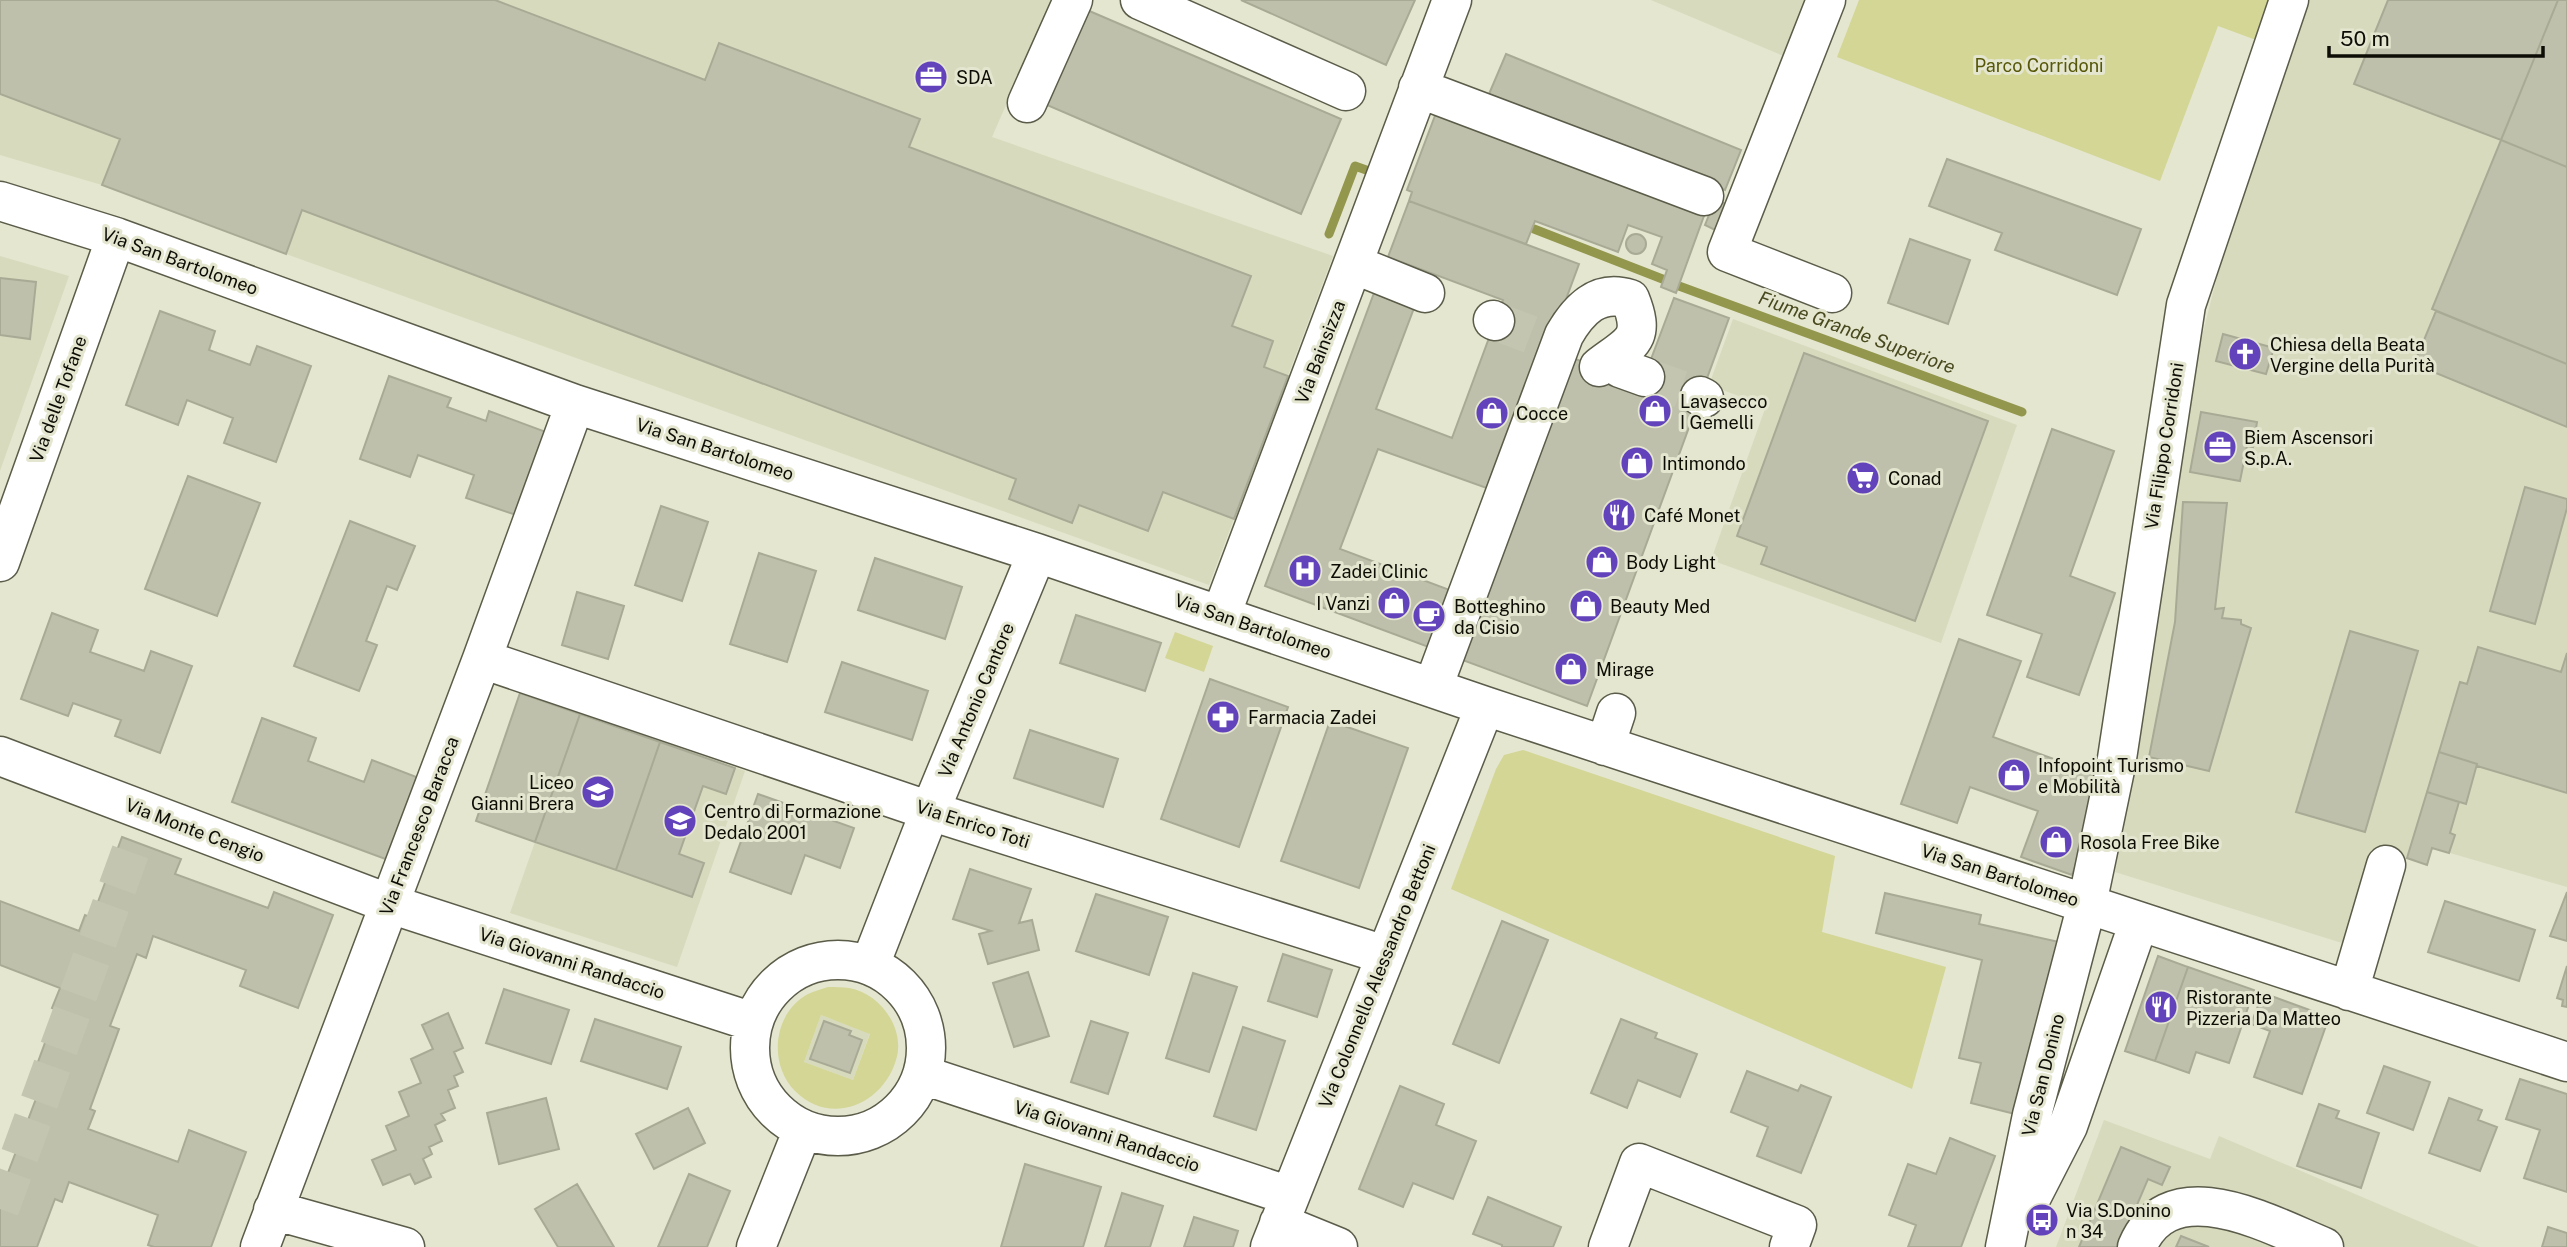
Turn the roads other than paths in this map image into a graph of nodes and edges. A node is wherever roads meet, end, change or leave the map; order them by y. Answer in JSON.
{"nodes":[{"id":1,"x":1073,"y":0,"type":"edge"},
{"id":2,"x":1140,"y":0,"type":"edge"},
{"id":3,"x":1452,"y":0,"type":"edge"},
{"id":4,"x":1826,"y":0,"type":"edge"},
{"id":5,"x":2289,"y":0,"type":"edge"},
{"id":6,"x":1418,"y":88,"type":"junction"},
{"id":7,"x":1346,"y":91,"type":"dead end"},
{"id":8,"x":1027,"y":103,"type":"dead end"},
{"id":9,"x":1704,"y":196,"type":"dead end"},
{"id":10,"x":0,"y":201,"type":"edge"},
{"id":11,"x":116,"y":237,"type":"junction"},
{"id":12,"x":1353,"y":264,"type":"junction"},
{"id":13,"x":1425,"y":293,"type":"dead end"},
{"id":14,"x":1832,"y":293,"type":"dead end"},
{"id":15,"x":1555,"y":343,"type":"junction"},
{"id":16,"x":575,"y":404,"type":"junction"},
{"id":17,"x":1037,"y":554,"type":"junction"},
{"id":18,"x":0,"y":562,"type":"edge"},
{"id":19,"x":1221,"y":615,"type":"junction"},
{"id":20,"x":482,"y":659,"type":"junction"},
{"id":21,"x":1433,"y":687,"type":"junction"},
{"id":22,"x":1485,"y":706,"type":"junction"},
{"id":23,"x":0,"y":756,"type":"edge"},
{"id":24,"x":930,"y":811,"type":"junction"},
{"id":25,"x":2386,"y":865,"type":"dead end"},
{"id":26,"x":390,"y":904,"type":"junction"},
{"id":27,"x":2087,"y":904,"type":"junction"},
{"id":28,"x":2138,"y":922,"type":"junction"},
{"id":29,"x":1385,"y":955,"type":"junction"},
{"id":30,"x":870,"y":965,"type":"junction"},
{"id":31,"x":2349,"y":990,"type":"junction"},
{"id":32,"x":754,"y":1022,"type":"junction"},
{"id":33,"x":2567,"y":1062,"type":"edge"},
{"id":34,"x":923,"y":1075,"type":"junction"},
{"id":35,"x":803,"y":1129,"type":"junction"},
{"id":36,"x":273,"y":1210,"type":"junction"},
{"id":37,"x":1280,"y":1222,"type":"edge"},
{"id":38,"x":260,"y":1247,"type":"edge"},
{"id":39,"x":405,"y":1247,"type":"edge"},
{"id":40,"x":757,"y":1247,"type":"edge"},
{"id":41,"x":1338,"y":1247,"type":"edge"},
{"id":42,"x":1608,"y":1247,"type":"edge"},
{"id":43,"x":1789,"y":1247,"type":"edge"},
{"id":44,"x":2006,"y":1247,"type":"edge"},
{"id":45,"x":2137,"y":1247,"type":"edge"},
{"id":46,"x":2324,"y":1247,"type":"edge"}],
"edges":[{"from":1,"to":8,"type":"street"},
{"from":2,"to":7,"type":"street"},
{"from":3,"to":6,"type":"street","name":"Via Bainsizza"},
{"from":4,"to":14,"type":"street"},
{"from":5,"to":27,"type":"street","name":"Via Filippo Corridoni"},
{"from":6,"to":9,"type":"street"},
{"from":6,"to":12,"type":"street","name":"Via Bainsizza"},
{"from":10,"to":11,"type":"street","name":"Via San Bartolomeo"},
{"from":11,"to":16,"type":"street","name":"Via San Bartolomeo"},
{"from":11,"to":18,"type":"street","name":"Via delle Tofane"},
{"from":12,"to":13,"type":"street"},
{"from":12,"to":19,"type":"street","name":"Via Bainsizza"},
{"from":15,"to":15,"type":"street"},
{"from":15,"to":21,"type":"street"},
{"from":16,"to":17,"type":"street","name":"Via San Bartolomeo"},
{"from":16,"to":20,"type":"street","name":"Via Francesco Baracca"},
{"from":17,"to":19,"type":"street","name":"Via San Bartolomeo"},
{"from":17,"to":24,"type":"street","name":"Via Antonio Cantore"},
{"from":19,"to":21,"type":"street","name":"Via San Bartolomeo"},
{"from":20,"to":24,"type":"street","name":"Via Enrico Toti"},
{"from":20,"to":26,"type":"street","name":"Via Francesco Baracca"},
{"from":21,"to":22,"type":"street","name":"Via San Bartolomeo"},
{"from":22,"to":27,"type":"street","name":"Via San Bartolomeo"},
{"from":22,"to":29,"type":"street","name":"Via Colonnello Alessandro Bettoni"},
{"from":23,"to":26,"type":"street","name":"Via Monte Cengio"},
{"from":24,"to":29,"type":"street","name":"Via Enrico Toti"},
{"from":24,"to":30,"type":"street","name":"Via Antonio Cantore"},
{"from":25,"to":31,"type":"street"},
{"from":26,"to":32,"type":"street","name":"Via Giovanni Randaccio"},
{"from":26,"to":36,"type":"street","name":"Via Francesco Baracca"},
{"from":27,"to":28,"type":"street","name":"Via San Bartolomeo"},
{"from":27,"to":44,"type":"street","name":"Via San Donino"},
{"from":28,"to":31,"type":"street","name":"Via San Bartolomeo"},
{"from":28,"to":44,"type":"street","name":"Via San Donino"},
{"from":29,"to":37,"type":"street","name":"Via Colonnello Alessandro Bettoni"},
{"from":30,"to":32,"type":"street"},
{"from":30,"to":34,"type":"street"},
{"from":31,"to":33,"type":"street","name":"Via San Bartolomeo"},
{"from":32,"to":35,"type":"street"},
{"from":34,"to":35,"type":"street"},
{"from":34,"to":37,"type":"street","name":"Via Giovanni Randaccio"},
{"from":35,"to":40,"type":"street"},
{"from":36,"to":38,"type":"street","name":"Via Francesco Baracca"},
{"from":36,"to":39,"type":"street"},
{"from":37,"to":41,"type":"street","name":"Via Giovanni Randaccio"},
{"from":42,"to":43,"type":"street"},
{"from":45,"to":46,"type":"street"}]}
